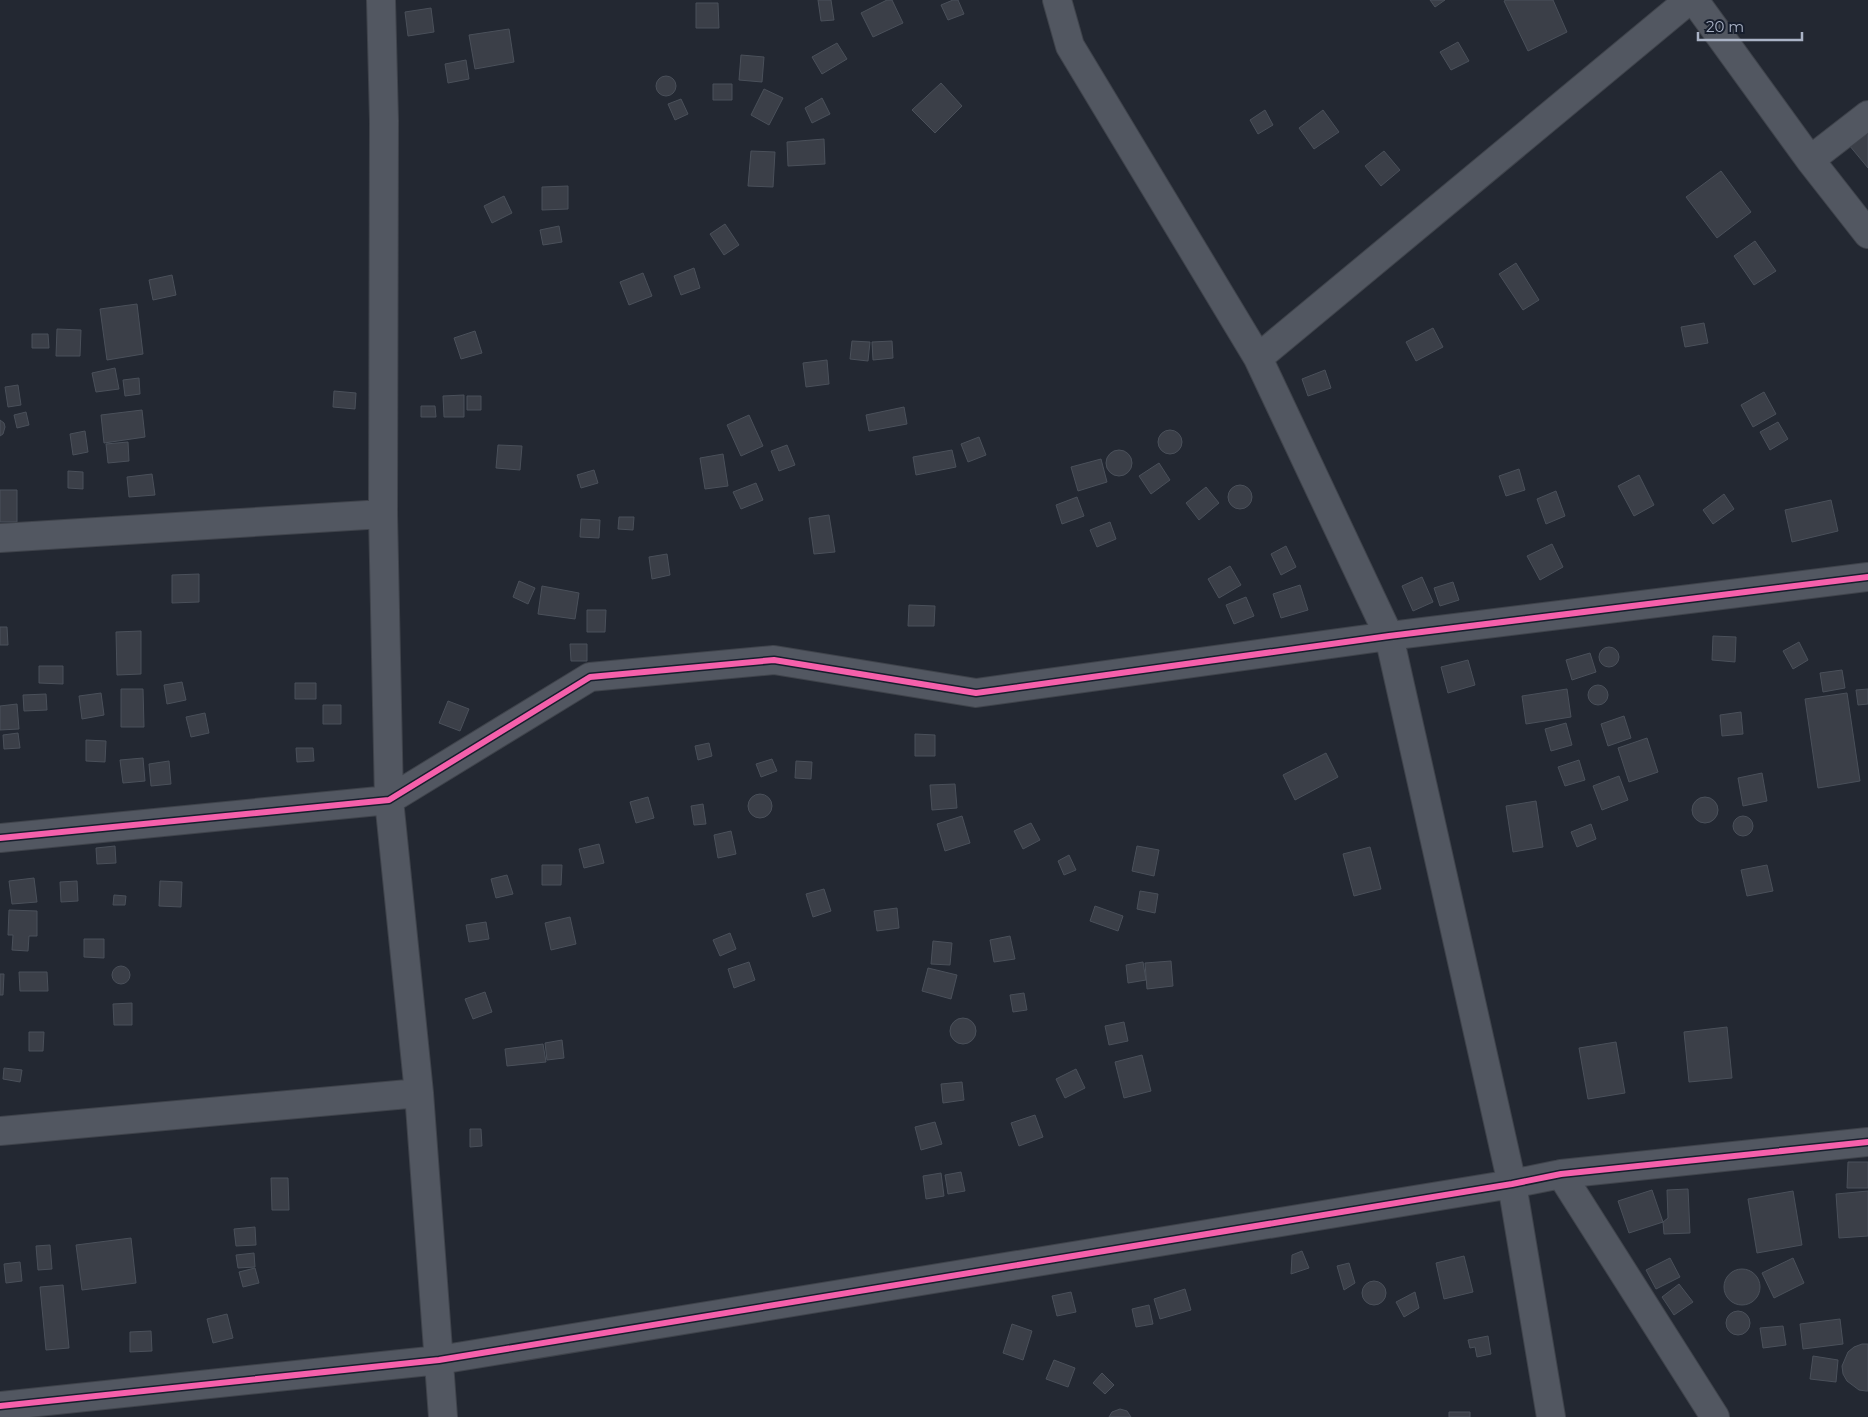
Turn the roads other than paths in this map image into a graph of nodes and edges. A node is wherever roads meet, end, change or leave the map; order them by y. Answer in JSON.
{"nodes":[{"id":1,"x":380,"y":0,"type":"edge"},
{"id":2,"x":1057,"y":0,"type":"edge"},
{"id":3,"x":1690,"y":0,"type":"edge"},
{"id":4,"x":1694,"y":0,"type":"edge"},
{"id":5,"x":1868,"y":115,"type":"edge"},
{"id":6,"x":1810,"y":160,"type":"junction"},
{"id":7,"x":1868,"y":234,"type":"edge"},
{"id":8,"x":1258,"y":358,"type":"junction"},
{"id":9,"x":383,"y":514,"type":"junction"},
{"id":10,"x":0,"y":538,"type":"edge"},
{"id":11,"x":1868,"y":577,"type":"edge"},
{"id":12,"x":1388,"y":636,"type":"junction"},
{"id":13,"x":389,"y":800,"type":"junction"},
{"id":14,"x":0,"y":838,"type":"edge"},
{"id":15,"x":419,"y":1093,"type":"junction"},
{"id":16,"x":0,"y":1130,"type":"edge"},
{"id":17,"x":1868,"y":1142,"type":"edge"},
{"id":18,"x":1561,"y":1174,"type":"junction"},
{"id":19,"x":1512,"y":1184,"type":"junction"},
{"id":20,"x":439,"y":1360,"type":"junction"},
{"id":21,"x":0,"y":1406,"type":"edge"},
{"id":22,"x":443,"y":1417,"type":"edge"},
{"id":23,"x":1551,"y":1417,"type":"edge"},
{"id":24,"x":1715,"y":1417,"type":"edge"}],
"edges":[{"from":1,"to":9,"type":"street"},
{"from":2,"to":8,"type":"street"},
{"from":3,"to":8,"type":"street"},
{"from":4,"to":6,"type":"street"},
{"from":5,"to":6,"type":"street"},
{"from":6,"to":7,"type":"street"},
{"from":8,"to":12,"type":"street"},
{"from":9,"to":10,"type":"street"},
{"from":9,"to":13,"type":"street"},
{"from":11,"to":12,"type":"street"},
{"from":12,"to":13,"type":"street"},
{"from":12,"to":19,"type":"street"},
{"from":13,"to":14,"type":"street"},
{"from":13,"to":15,"type":"street"},
{"from":15,"to":16,"type":"street"},
{"from":15,"to":20,"type":"street"},
{"from":17,"to":18,"type":"street"},
{"from":18,"to":19,"type":"street"},
{"from":18,"to":24,"type":"street"},
{"from":19,"to":20,"type":"street"},
{"from":19,"to":23,"type":"street"},
{"from":20,"to":21,"type":"street"},
{"from":20,"to":22,"type":"street"}]}
